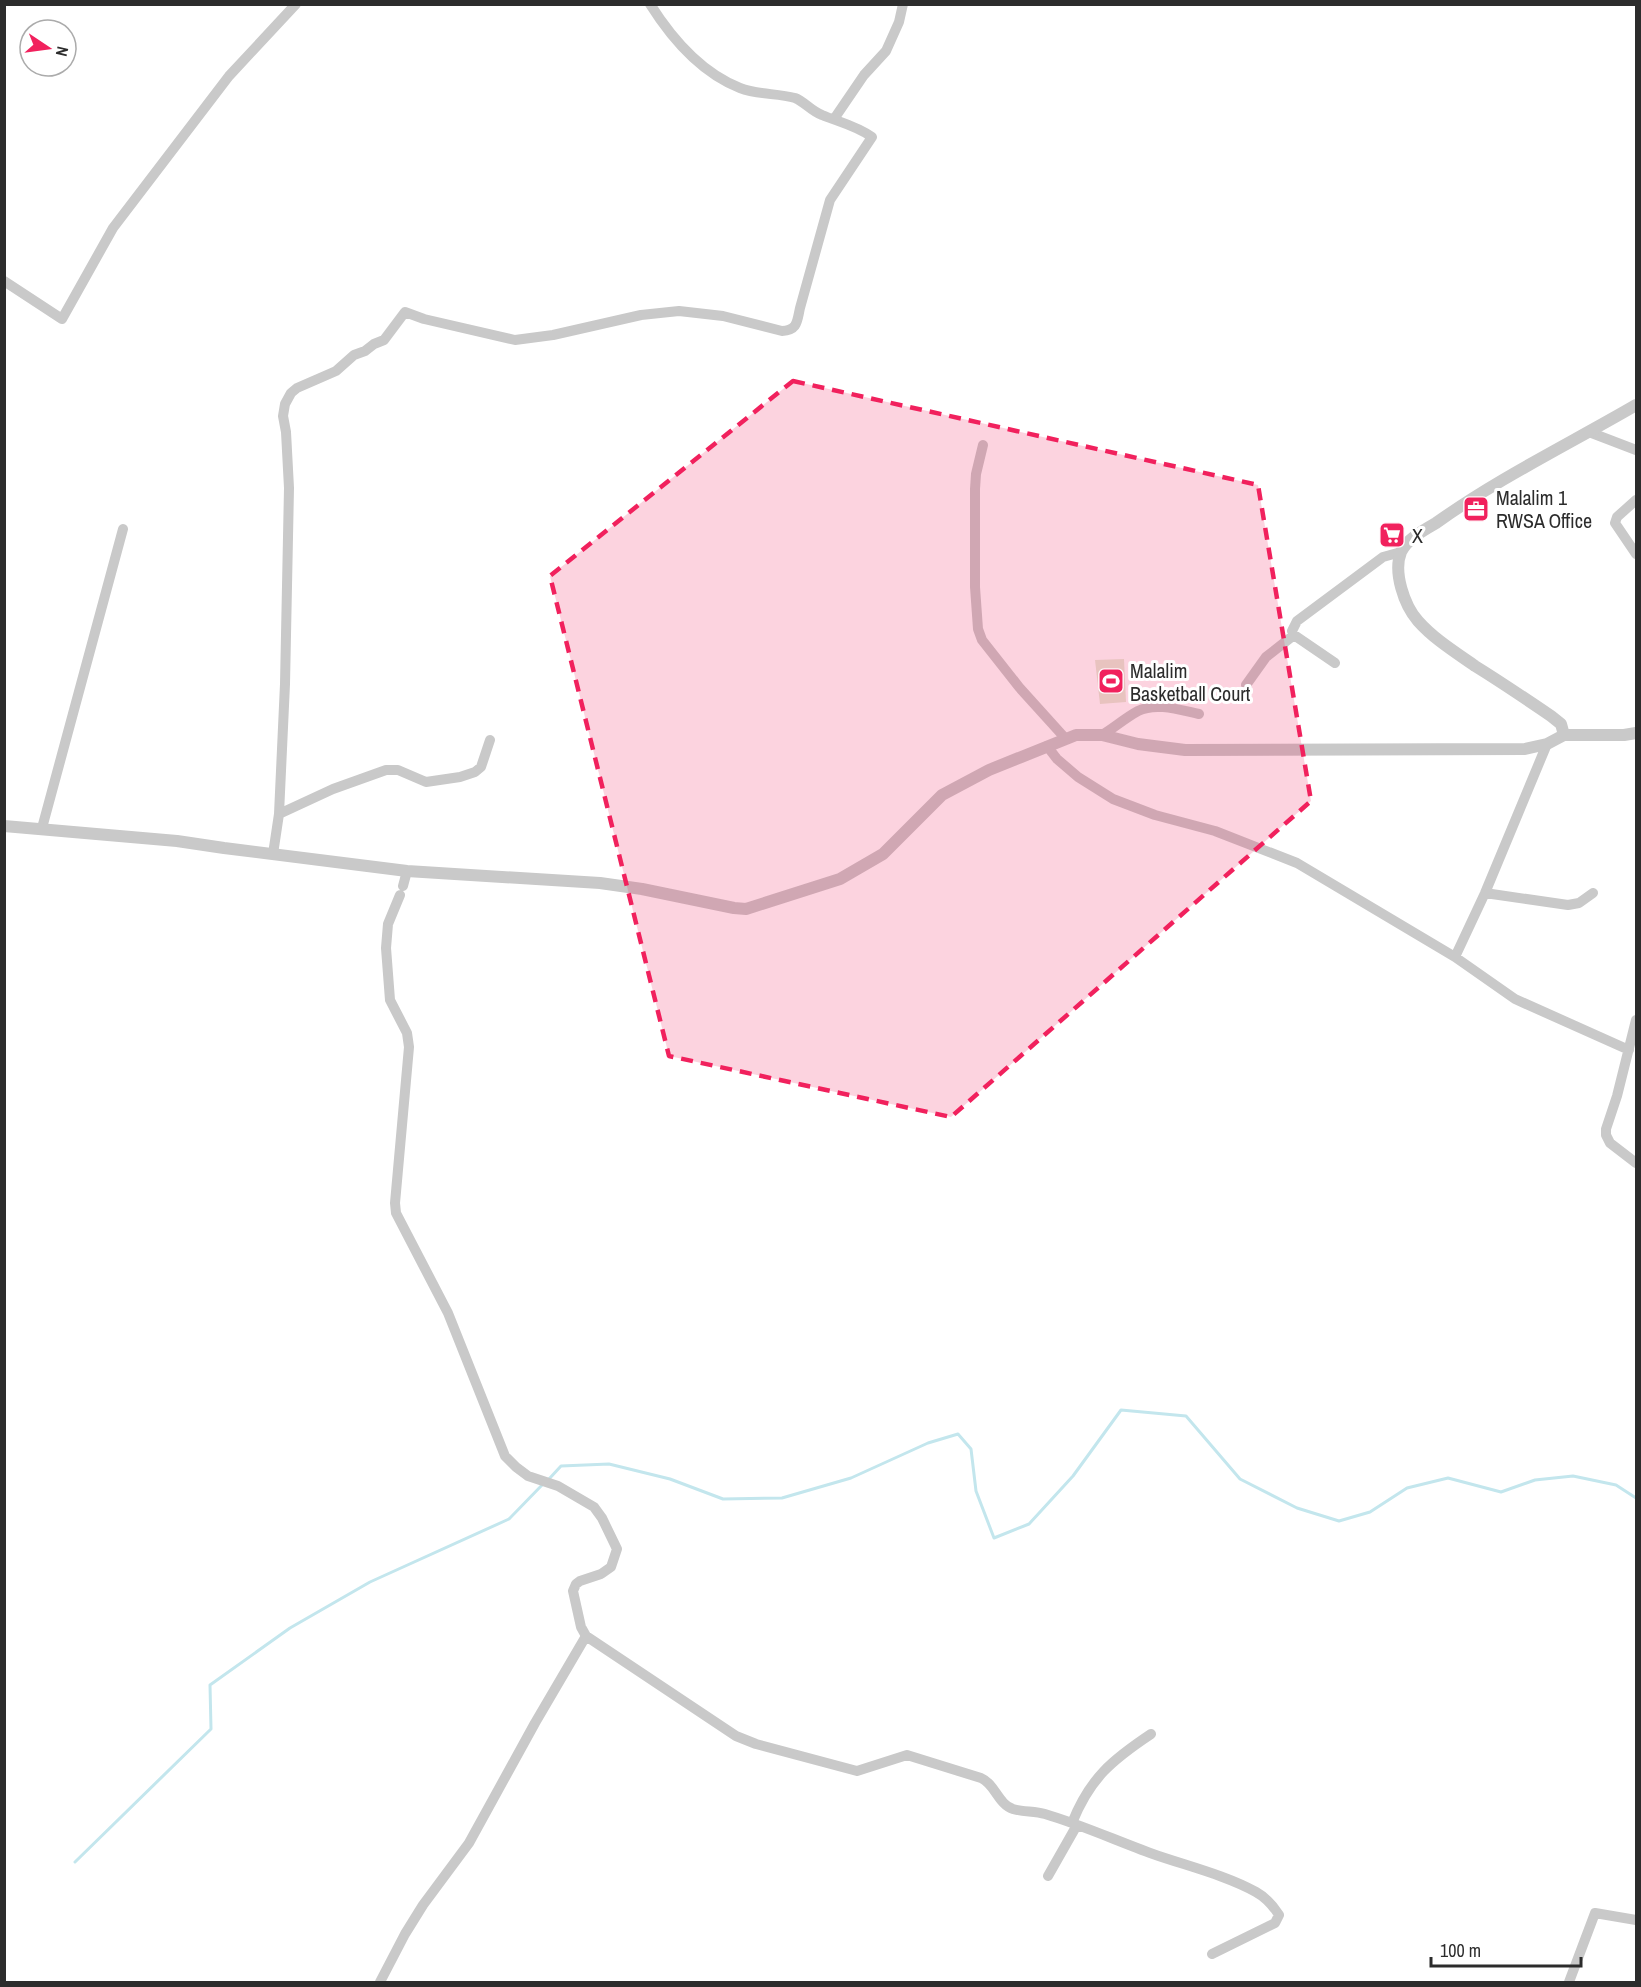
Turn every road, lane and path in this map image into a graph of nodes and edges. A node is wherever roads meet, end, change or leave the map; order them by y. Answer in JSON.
{"nodes":[{"id":1,"x":296,"y":4,"type":"edge"},
{"id":2,"x":651,"y":4,"type":"edge"},
{"id":3,"x":903,"y":4,"type":"edge"},
{"id":4,"x":834,"y":119,"type":"junction"},
{"id":5,"x":4,"y":281,"type":"edge"},
{"id":6,"x":1636,"y":405,"type":"edge"},
{"id":7,"x":1589,"y":432,"type":"junction"},
{"id":8,"x":983,"y":445,"type":"dead end"},
{"id":9,"x":1636,"y":450,"type":"edge"},
{"id":10,"x":1636,"y":500,"type":"edge"},
{"id":11,"x":123,"y":529,"type":"dead end"},
{"id":12,"x":1401,"y":552,"type":"junction"},
{"id":13,"x":1636,"y":554,"type":"edge"},
{"id":14,"x":1294,"y":635,"type":"junction"},
{"id":15,"x":1335,"y":663,"type":"dead end"},
{"id":16,"x":1246,"y":685,"type":"dead end"},
{"id":17,"x":1199,"y":714,"type":"dead end"},
{"id":18,"x":1636,"y":733,"type":"edge"},
{"id":19,"x":1102,"y":735,"type":"junction"},
{"id":20,"x":1564,"y":735,"type":"junction"},
{"id":21,"x":1065,"y":738,"type":"junction"},
{"id":22,"x":490,"y":740,"type":"dead end"},
{"id":23,"x":1547,"y":744,"type":"junction"},
{"id":24,"x":1047,"y":746,"type":"junction"},
{"id":25,"x":279,"y":814,"type":"junction"},
{"id":26,"x":4,"y":826,"type":"edge"},
{"id":27,"x":42,"y":828,"type":"junction"},
{"id":28,"x":273,"y":854,"type":"junction"},
{"id":29,"x":407,"y":870,"type":"junction"},
{"id":30,"x":1485,"y":893,"type":"junction"},
{"id":31,"x":1593,"y":893,"type":"dead end"},
{"id":32,"x":1455,"y":957,"type":"junction"},
{"id":33,"x":1636,"y":1020,"type":"edge"},
{"id":34,"x":1629,"y":1050,"type":"junction"},
{"id":35,"x":1636,"y":1163,"type":"edge"},
{"id":36,"x":586,"y":1636,"type":"junction"},
{"id":37,"x":1150,"y":1734,"type":"dead end"},
{"id":38,"x":1074,"y":1824,"type":"junction"},
{"id":39,"x":1048,"y":1876,"type":"dead end"},
{"id":40,"x":1636,"y":1920,"type":"edge"},
{"id":41,"x":1212,"y":1954,"type":"dead end"},
{"id":42,"x":380,"y":1983,"type":"edge"},
{"id":43,"x":1569,"y":1983,"type":"edge"}],
"edges":[{"from":1,"to":5,"type":"street"},
{"from":2,"to":4,"type":"street"},
{"from":3,"to":4,"type":"street"},
{"from":4,"to":25,"type":"street"},
{"from":6,"to":7,"type":"street"},
{"from":7,"to":9,"type":"street"},
{"from":7,"to":12,"type":"street"},
{"from":8,"to":21,"type":"street"},
{"from":10,"to":13,"type":"street"},
{"from":11,"to":27,"type":"street"},
{"from":12,"to":14,"type":"street"},
{"from":12,"to":20,"type":"street"},
{"from":14,"to":15,"type":"street"},
{"from":14,"to":16,"type":"street"},
{"from":17,"to":19,"type":"street"},
{"from":18,"to":20,"type":"street"},
{"from":19,"to":21,"type":"street"},
{"from":19,"to":23,"type":"street"},
{"from":20,"to":23,"type":"street"},
{"from":21,"to":24,"type":"street"},
{"from":22,"to":25,"type":"street"},
{"from":23,"to":30,"type":"street"},
{"from":24,"to":29,"type":"street"},
{"from":24,"to":32,"type":"street"},
{"from":25,"to":28,"type":"street"},
{"from":26,"to":27,"type":"street"},
{"from":27,"to":28,"type":"street"},
{"from":28,"to":29,"type":"street"},
{"from":29,"to":36,"type":"street"},
{"from":30,"to":31,"type":"street"},
{"from":30,"to":32,"type":"street"},
{"from":32,"to":34,"type":"street"},
{"from":33,"to":34,"type":"street"},
{"from":34,"to":35,"type":"street"},
{"from":36,"to":38,"type":"street"},
{"from":36,"to":42,"type":"street"},
{"from":37,"to":38,"type":"street"},
{"from":38,"to":39,"type":"street"},
{"from":38,"to":41,"type":"street"},
{"from":40,"to":43,"type":"street"}]}
